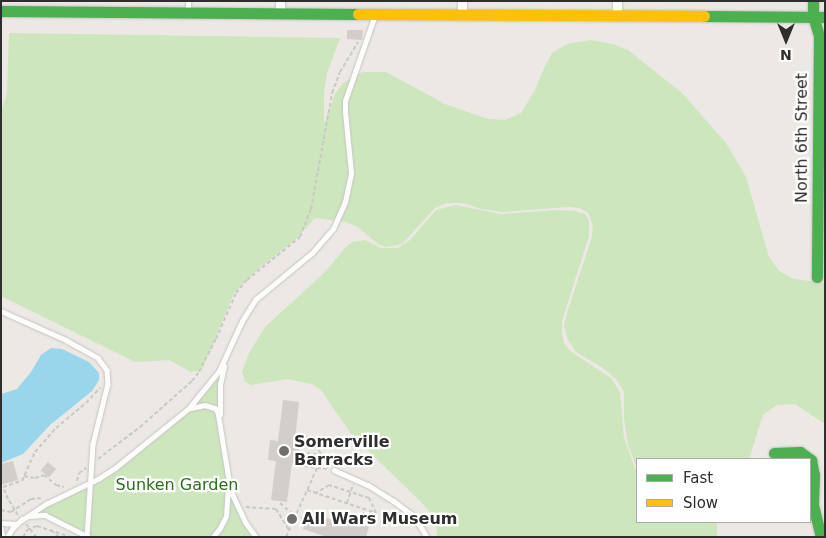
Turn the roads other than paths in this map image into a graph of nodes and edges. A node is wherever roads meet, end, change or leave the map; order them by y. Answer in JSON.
{"nodes":[{"id":1,"x":188,"y":1,"type":"edge"},
{"id":2,"x":280,"y":1,"type":"edge"},
{"id":3,"x":462,"y":1,"type":"edge"},
{"id":4,"x":617,"y":1,"type":"edge"},
{"id":5,"x":813,"y":1,"type":"edge"},
{"id":6,"x":98,"y":7,"type":"edge"},
{"id":7,"x":1,"y":11,"type":"edge"},
{"id":8,"x":188,"y":14,"type":"junction"},
{"id":9,"x":280,"y":14,"type":"junction"},
{"id":10,"x":375,"y":15,"type":"junction"},
{"id":11,"x":462,"y":16,"type":"junction"},
{"id":12,"x":617,"y":16,"type":"junction"},
{"id":13,"x":812,"y":16,"type":"junction"},
{"id":14,"x":825,"y":17,"type":"edge"},
{"id":15,"x":822,"y":116,"type":"edge"},
{"id":16,"x":817,"y":277,"type":"dead end"},
{"id":17,"x":1,"y":310,"type":"edge"},
{"id":18,"x":230,"y":351,"type":"junction"},
{"id":19,"x":189,"y":408,"type":"junction"},
{"id":20,"x":220,"y":417,"type":"junction"},
{"id":21,"x":774,"y":453,"type":"dead end"},
{"id":22,"x":808,"y":458,"type":"edge"},
{"id":23,"x":811,"y":460,"type":"edge"},
{"id":24,"x":334,"y":470,"type":"road end"},
{"id":25,"x":228,"y":482,"type":"junction"},
{"id":26,"x":91,"y":483,"type":"junction"},
{"id":27,"x":19,"y":521,"type":"junction"},
{"id":28,"x":1,"y":523,"type":"edge"},
{"id":29,"x":1,"y":528,"type":"edge"},
{"id":30,"x":88,"y":536,"type":"edge"},
{"id":31,"x":3,"y":537,"type":"edge"},
{"id":32,"x":7,"y":537,"type":"edge"},
{"id":33,"x":212,"y":537,"type":"edge"},
{"id":34,"x":256,"y":537,"type":"edge"},
{"id":35,"x":427,"y":537,"type":"edge"},
{"id":36,"x":821,"y":537,"type":"edge"}],
"edges":[{"from":1,"to":8,"type":"lane"},
{"from":2,"to":9,"type":"street"},
{"from":3,"to":11,"type":"street"},
{"from":4,"to":12,"type":"street"},
{"from":5,"to":13,"type":"street","name":"North 6th Street"},
{"from":6,"to":7,"type":"street"},
{"from":6,"to":8,"type":"street"},
{"from":8,"to":9,"type":"street"},
{"from":9,"to":10,"type":"street"},
{"from":10,"to":11,"type":"street"},
{"from":10,"to":18,"type":"lane"},
{"from":11,"to":12,"type":"street"},
{"from":12,"to":13,"type":"street"},
{"from":13,"to":14,"type":"street"},
{"from":13,"to":15,"type":"street","name":"North 6th Street"},
{"from":15,"to":16,"type":"street","name":"North 6th Street"},
{"from":17,"to":26,"type":"lane"},
{"from":18,"to":19,"type":"lane"},
{"from":18,"to":20,"type":"lane"},
{"from":19,"to":20,"type":"lane"},
{"from":19,"to":26,"type":"lane"},
{"from":20,"to":25,"type":"lane"},
{"from":21,"to":22,"type":"street"},
{"from":23,"to":36,"type":"street"},
{"from":24,"to":35,"type":"lane"},
{"from":25,"to":33,"type":"lane"},
{"from":25,"to":34,"type":"lane"},
{"from":26,"to":27,"type":"lane"},
{"from":26,"to":30,"type":"lane"},
{"from":27,"to":28,"type":"lane"},
{"from":27,"to":30,"type":"lane"},
{"from":27,"to":32,"type":"lane"},
{"from":29,"to":31,"type":"lane"}]}
